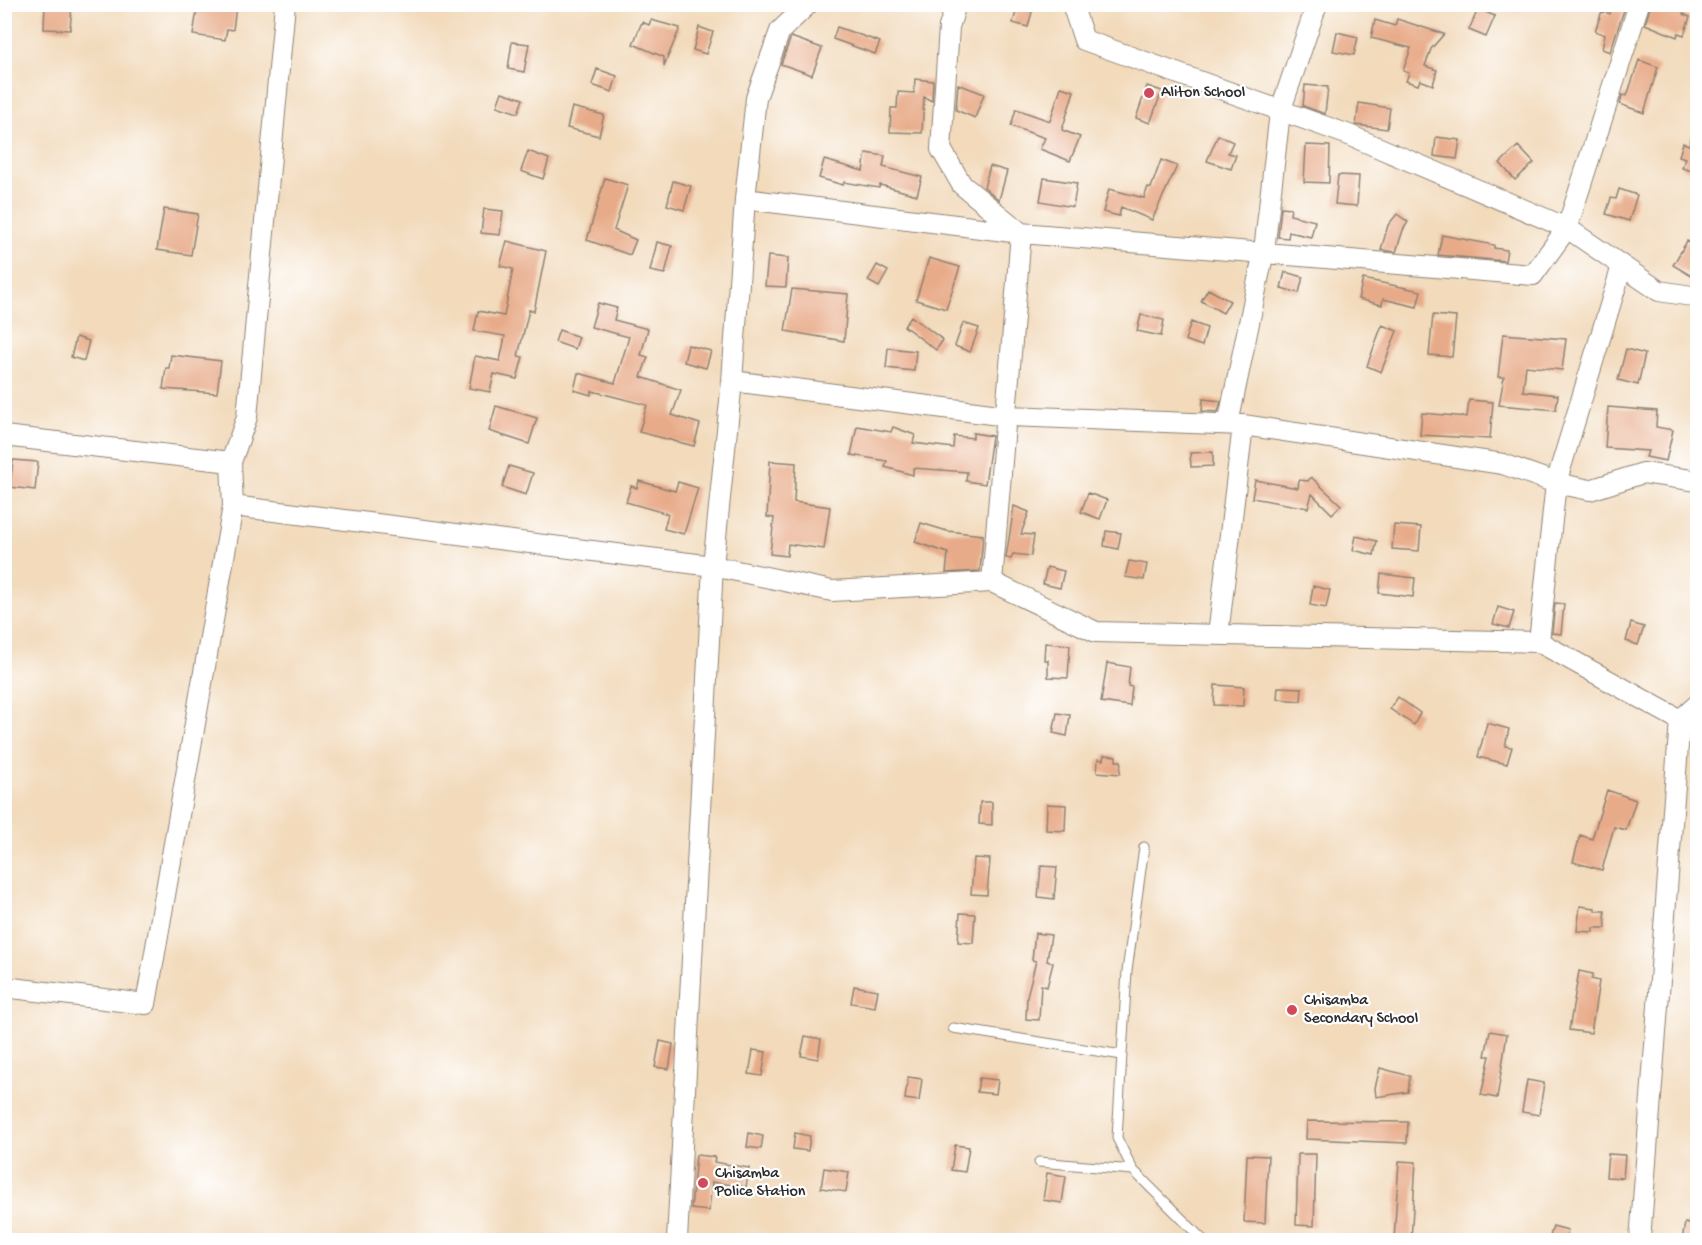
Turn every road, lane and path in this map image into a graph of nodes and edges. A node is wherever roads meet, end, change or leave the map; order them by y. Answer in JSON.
{"nodes":[{"id":1,"x":285,"y":4,"type":"edge"},
{"id":2,"x":808,"y":4,"type":"edge"},
{"id":3,"x":956,"y":4,"type":"edge"},
{"id":4,"x":1072,"y":4,"type":"edge"},
{"id":5,"x":1317,"y":4,"type":"edge"},
{"id":6,"x":1639,"y":4,"type":"edge"},
{"id":7,"x":1280,"y":112,"type":"junction"},
{"id":8,"x":745,"y":199,"type":"junction"},
{"id":9,"x":1567,"y":228,"type":"junction"},
{"id":10,"x":1021,"y":232,"type":"junction"},
{"id":11,"x":1264,"y":251,"type":"junction"},
{"id":12,"x":1622,"y":266,"type":"junction"},
{"id":13,"x":1698,"y":297,"type":"edge"},
{"id":14,"x":732,"y":381,"type":"junction"},
{"id":15,"x":1007,"y":416,"type":"junction"},
{"id":16,"x":1235,"y":424,"type":"junction"},
{"id":17,"x":4,"y":436,"type":"edge"},
{"id":18,"x":231,"y":462,"type":"junction"},
{"id":19,"x":1698,"y":481,"type":"edge"},
{"id":20,"x":1556,"y":483,"type":"junction"},
{"id":21,"x":232,"y":506,"type":"junction"},
{"id":22,"x":713,"y":566,"type":"junction"},
{"id":23,"x":992,"y":582,"type":"junction"},
{"id":24,"x":1218,"y":635,"type":"junction"},
{"id":25,"x":1539,"y":642,"type":"junction"},
{"id":26,"x":1698,"y":704,"type":"edge"},
{"id":27,"x":1680,"y":720,"type":"junction"},
{"id":28,"x":1144,"y":847,"type":"dead end"},
{"id":29,"x":4,"y":987,"type":"edge"},
{"id":30,"x":953,"y":1028,"type":"dead end"},
{"id":31,"x":1122,"y":1055,"type":"junction"},
{"id":32,"x":1039,"y":1162,"type":"dead end"},
{"id":33,"x":1133,"y":1170,"type":"junction"},
{"id":34,"x":677,"y":1240,"type":"edge"},
{"id":35,"x":1203,"y":1240,"type":"edge"},
{"id":36,"x":1640,"y":1240,"type":"edge"}],
"edges":[{"from":1,"to":18,"type":"street"},
{"from":2,"to":8,"type":"street"},
{"from":3,"to":10,"type":"street"},
{"from":4,"to":7,"type":"street"},
{"from":5,"to":7,"type":"street"},
{"from":6,"to":9,"type":"street"},
{"from":7,"to":9,"type":"street"},
{"from":7,"to":11,"type":"street"},
{"from":8,"to":10,"type":"street"},
{"from":8,"to":14,"type":"street"},
{"from":9,"to":11,"type":"street"},
{"from":9,"to":12,"type":"street"},
{"from":10,"to":11,"type":"street"},
{"from":10,"to":15,"type":"street"},
{"from":11,"to":16,"type":"street"},
{"from":12,"to":13,"type":"street"},
{"from":12,"to":20,"type":"street"},
{"from":14,"to":15,"type":"street"},
{"from":14,"to":22,"type":"street"},
{"from":15,"to":16,"type":"street"},
{"from":15,"to":23,"type":"street"},
{"from":16,"to":20,"type":"street"},
{"from":16,"to":24,"type":"street"},
{"from":17,"to":18,"type":"street"},
{"from":18,"to":21,"type":"street"},
{"from":19,"to":20,"type":"street"},
{"from":20,"to":25,"type":"street"},
{"from":21,"to":22,"type":"street"},
{"from":21,"to":29,"type":"street"},
{"from":22,"to":23,"type":"street"},
{"from":22,"to":34,"type":"street"},
{"from":23,"to":24,"type":"street"},
{"from":24,"to":25,"type":"street"},
{"from":25,"to":27,"type":"street"},
{"from":26,"to":27,"type":"street"},
{"from":27,"to":36,"type":"street"},
{"from":28,"to":31,"type":"lane"},
{"from":30,"to":31,"type":"lane"},
{"from":31,"to":33,"type":"lane"},
{"from":32,"to":33,"type":"lane"},
{"from":33,"to":35,"type":"lane"}]}
